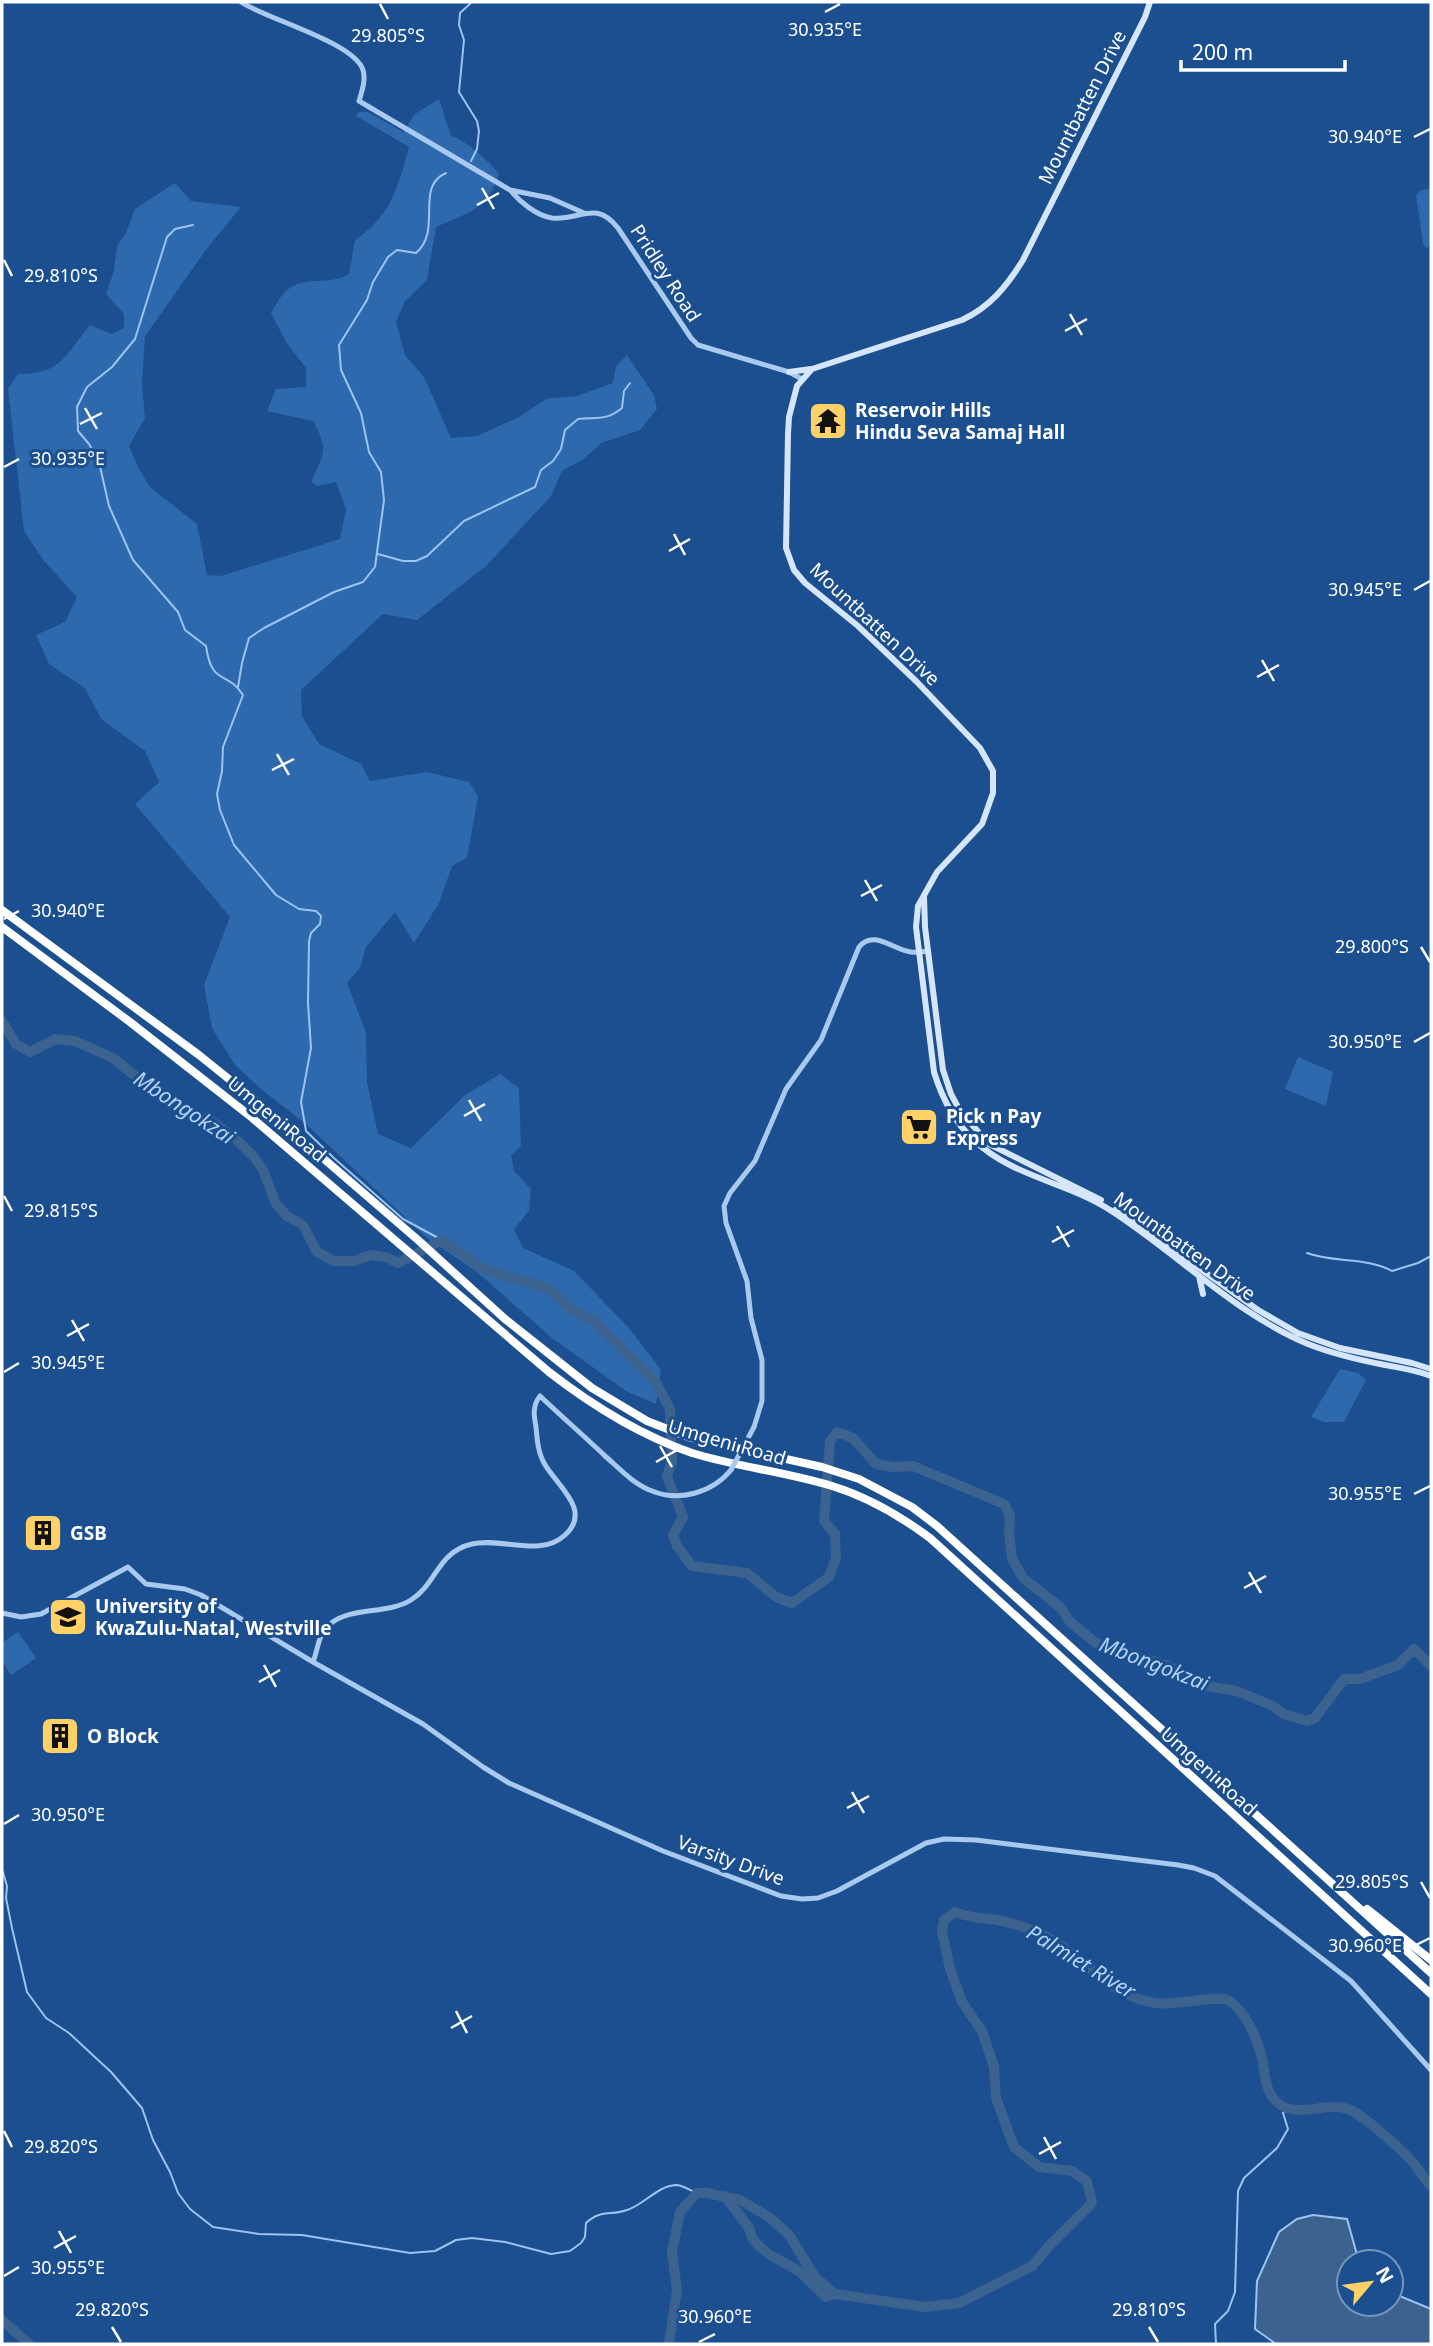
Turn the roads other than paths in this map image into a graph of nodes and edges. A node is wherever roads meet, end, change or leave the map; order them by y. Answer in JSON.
{"nodes":[{"id":1,"x":241,"y":2,"type":"edge"},
{"id":2,"x":1150,"y":2,"type":"edge"},
{"id":3,"x":510,"y":190,"type":"junction"},
{"id":4,"x":584,"y":213,"type":"junction"},
{"id":5,"x":812,"y":369,"type":"junction"},
{"id":6,"x":789,"y":372,"type":"junction"},
{"id":7,"x":802,"y":379,"type":"junction"},
{"id":8,"x":924,"y":895,"type":"junction"},
{"id":9,"x":2,"y":909,"type":"edge"},
{"id":10,"x":2,"y":927,"type":"edge"},
{"id":11,"x":928,"y":951,"type":"junction"},
{"id":12,"x":919,"y":952,"type":"junction"},
{"id":13,"x":960,"y":1111,"type":"junction"},
{"id":14,"x":953,"y":1115,"type":"junction"},
{"id":15,"x":1199,"y":1276,"type":"junction"},
{"id":16,"x":1203,"y":1294,"type":"dead end"},
{"id":17,"x":1431,"y":1369,"type":"edge"},
{"id":18,"x":1431,"y":1376,"type":"edge"},
{"id":19,"x":2,"y":1613,"type":"edge"},
{"id":20,"x":313,"y":1662,"type":"junction"},
{"id":21,"x":1307,"y":1861,"type":"junction"},
{"id":22,"x":1431,"y":1960,"type":"edge"},
{"id":23,"x":1431,"y":1973,"type":"edge"},
{"id":24,"x":1431,"y":1994,"type":"edge"},
{"id":25,"x":1431,"y":2070,"type":"edge"}],
"edges":[{"from":1,"to":3,"type":"street","name":"Pridley Road"},
{"from":2,"to":5,"type":"main road","name":"Mountbatten Drive"},
{"from":3,"to":4,"type":"street","name":"Pridley Road"},
{"from":3,"to":4,"type":"street","name":"Pridley Road"},
{"from":4,"to":6,"type":"street","name":"Pridley Road"},
{"from":5,"to":6,"type":"main road"},
{"from":5,"to":7,"type":"main road","name":"Mountbatten Drive"},
{"from":6,"to":7,"type":"street","name":"Pridley Road"},
{"from":7,"to":8,"type":"main road","name":"Mountbatten Drive"},
{"from":8,"to":11,"type":"main road","name":"Mountbatten Drive"},
{"from":8,"to":12,"type":"main road","name":"Mountbatten Drive"},
{"from":9,"to":21,"type":"highway","name":"Umgeni Road"},
{"from":10,"to":24,"type":"highway","name":"Umgeni Road"},
{"from":11,"to":12,"type":"street"},
{"from":11,"to":13,"type":"main road","name":"Mountbatten Drive"},
{"from":12,"to":14,"type":"main road","name":"Mountbatten Drive"},
{"from":12,"to":20,"type":"street","bridge":true},
{"from":13,"to":14,"type":"main road"},
{"from":13,"to":17,"type":"main road","name":"Mountbatten Drive"},
{"from":14,"to":15,"type":"main road","name":"Mountbatten Drive"},
{"from":15,"to":16,"type":"main road"},
{"from":15,"to":18,"type":"main road","name":"Mountbatten Drive"},
{"from":19,"to":20,"type":"street","name":"Varsity Drive"},
{"from":20,"to":25,"type":"street","name":"Varsity Drive"},
{"from":21,"to":22,"type":"highway"},
{"from":21,"to":23,"type":"highway","name":"Umgeni Road"}]}
